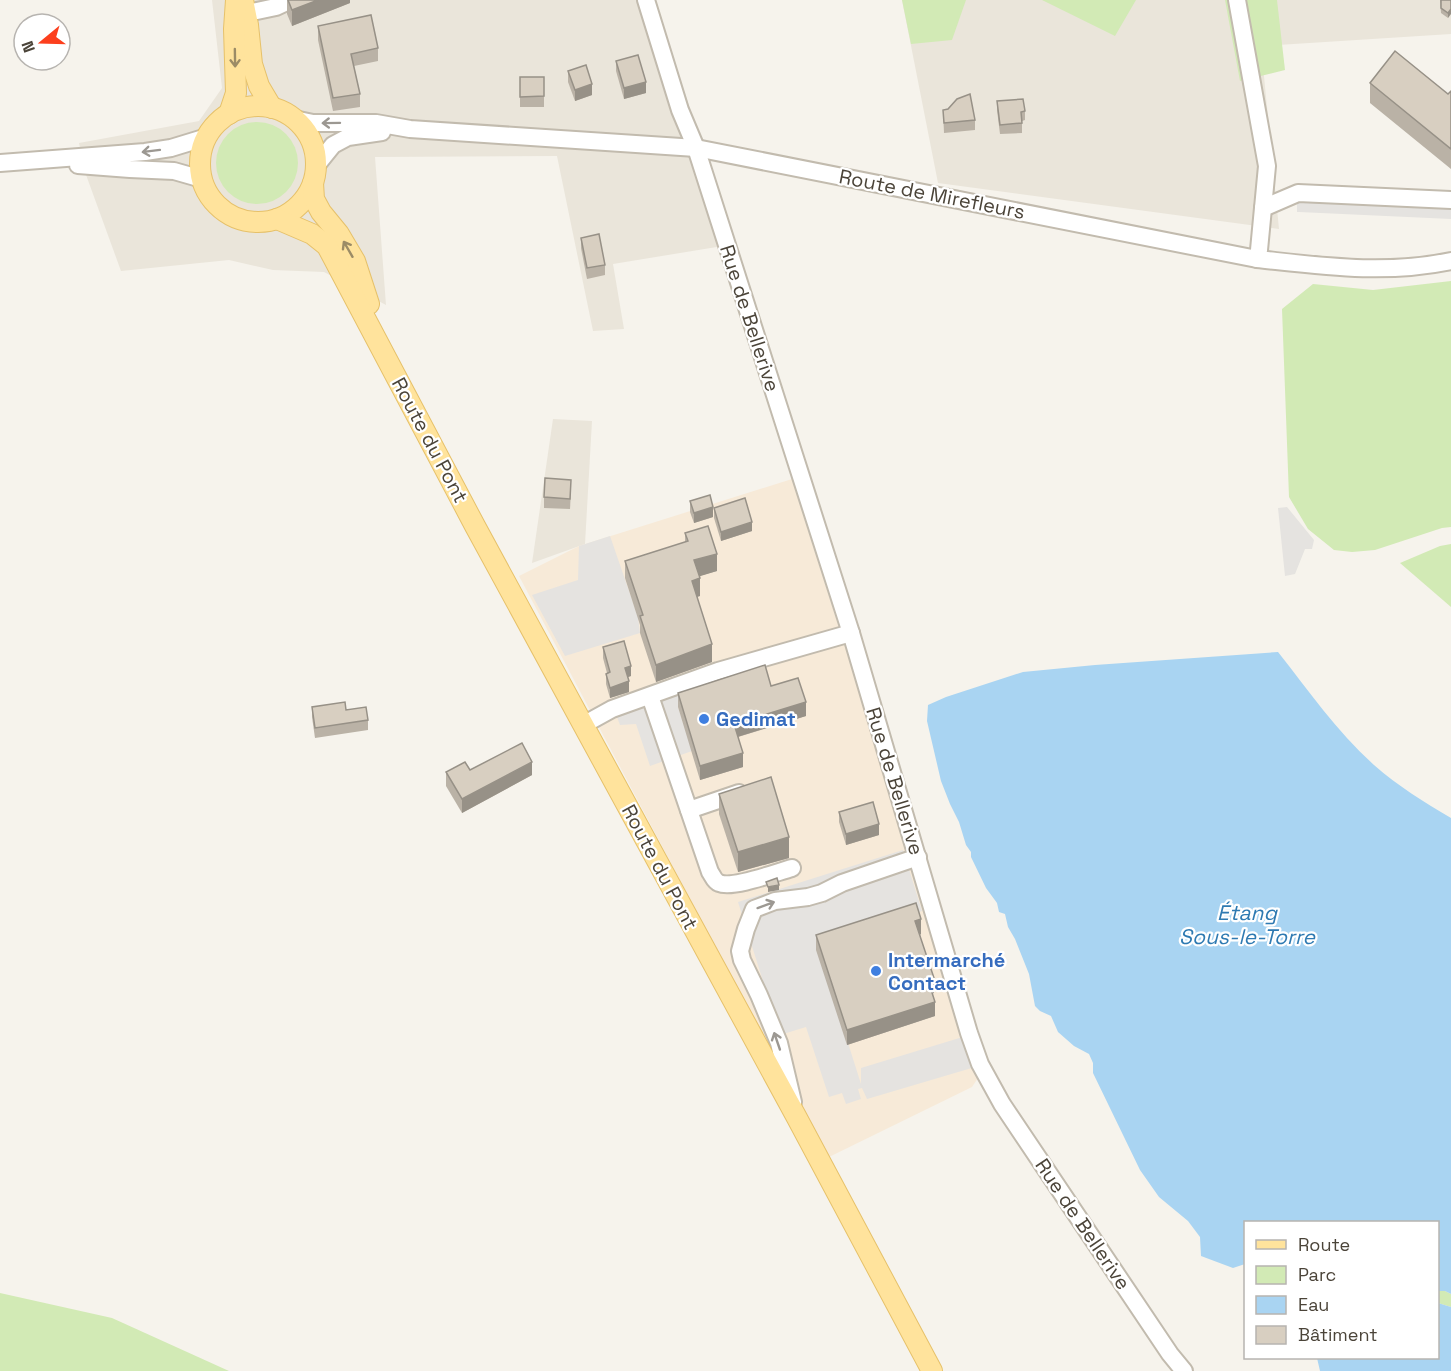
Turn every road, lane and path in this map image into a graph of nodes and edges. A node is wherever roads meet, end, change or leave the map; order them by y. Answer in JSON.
{"nodes":[{"id":1,"x":291,"y":0,"type":"edge"},
{"id":2,"x":646,"y":0,"type":"edge"},
{"id":3,"x":1238,"y":0,"type":"edge"},
{"id":4,"x":242,"y":4,"type":"edge"},
{"id":5,"x":272,"y":108,"type":"junction"},
{"id":6,"x":228,"y":114,"type":"junction"},
{"id":7,"x":294,"y":119,"type":"junction"},
{"id":8,"x":410,"y":129,"type":"junction"},
{"id":9,"x":207,"y":137,"type":"junction"},
{"id":10,"x":696,"y":148,"type":"junction"},
{"id":11,"x":3,"y":163,"type":"edge"},
{"id":12,"x":314,"y":174,"type":"junction"},
{"id":13,"x":202,"y":178,"type":"junction"},
{"id":14,"x":1451,"y":200,"type":"edge"},
{"id":15,"x":1263,"y":208,"type":"junction"},
{"id":16,"x":277,"y":219,"type":"junction"},
{"id":17,"x":1257,"y":259,"type":"junction"},
{"id":18,"x":1451,"y":261,"type":"edge"},
{"id":19,"x":389,"y":363,"type":"junction"},
{"id":20,"x":850,"y":633,"type":"junction"},
{"id":21,"x":650,"y":696,"type":"junction"},
{"id":22,"x":584,"y":725,"type":"junction"},
{"id":23,"x":754,"y":788,"type":"edge"},
{"id":24,"x":688,"y":810,"type":"junction"},
{"id":25,"x":918,"y":857,"type":"junction"},
{"id":26,"x":792,"y":868,"type":"dead end"},
{"id":27,"x":797,"y":1118,"type":"junction"},
{"id":28,"x":932,"y":1371,"type":"edge"},
{"id":29,"x":1184,"y":1371,"type":"edge"}],
"edges":[{"from":1,"to":4,"type":"street"},
{"from":2,"to":10,"type":"street","name":"Rue de Bellerive"},
{"from":3,"to":15,"type":"street"},
{"from":4,"to":5,"type":"main road"},
{"from":4,"to":6,"type":"main road","one_way":true},
{"from":5,"to":6,"type":"main road"},
{"from":5,"to":7,"type":"main road"},
{"from":6,"to":9,"type":"main road"},
{"from":8,"to":7,"type":"street","name":"Route de Mirefleurs","one_way":true},
{"from":7,"to":12,"type":"main road"},
{"from":8,"to":10,"type":"street","name":"Route de Mirefleurs"},
{"from":8,"to":12,"type":"street","name":"Route de Mirefleurs"},
{"from":9,"to":11,"type":"street","one_way":true},
{"from":9,"to":13,"type":"main road"},
{"from":10,"to":17,"type":"street","name":"Route de Mirefleurs"},
{"from":10,"to":20,"type":"street","name":"Rue de Bellerive"},
{"from":11,"to":13,"type":"street"},
{"from":12,"to":16,"type":"main road"},
{"from":19,"to":12,"type":"main road","name":"Route du Pont","one_way":true},
{"from":13,"to":16,"type":"main road"},
{"from":14,"to":15,"type":"street"},
{"from":15,"to":17,"type":"street"},
{"from":16,"to":19,"type":"main road","name":"Route du Pont"},
{"from":17,"to":18,"type":"street","name":"Route de Mirefleurs"},
{"from":19,"to":22,"type":"main road","name":"Route du Pont"},
{"from":20,"to":21,"type":"street"},
{"from":20,"to":25,"type":"street","name":"Rue de Bellerive"},
{"from":21,"to":22,"type":"street"},
{"from":21,"to":24,"type":"street"},
{"from":22,"to":27,"type":"main road","name":"Route du Pont"},
{"from":23,"to":24,"type":"street"},
{"from":24,"to":26,"type":"street"},
{"from":27,"to":25,"type":"street","one_way":true},
{"from":25,"to":29,"type":"street","name":"Rue de Bellerive"},
{"from":27,"to":28,"type":"main road","name":"Route du Pont"}]}
